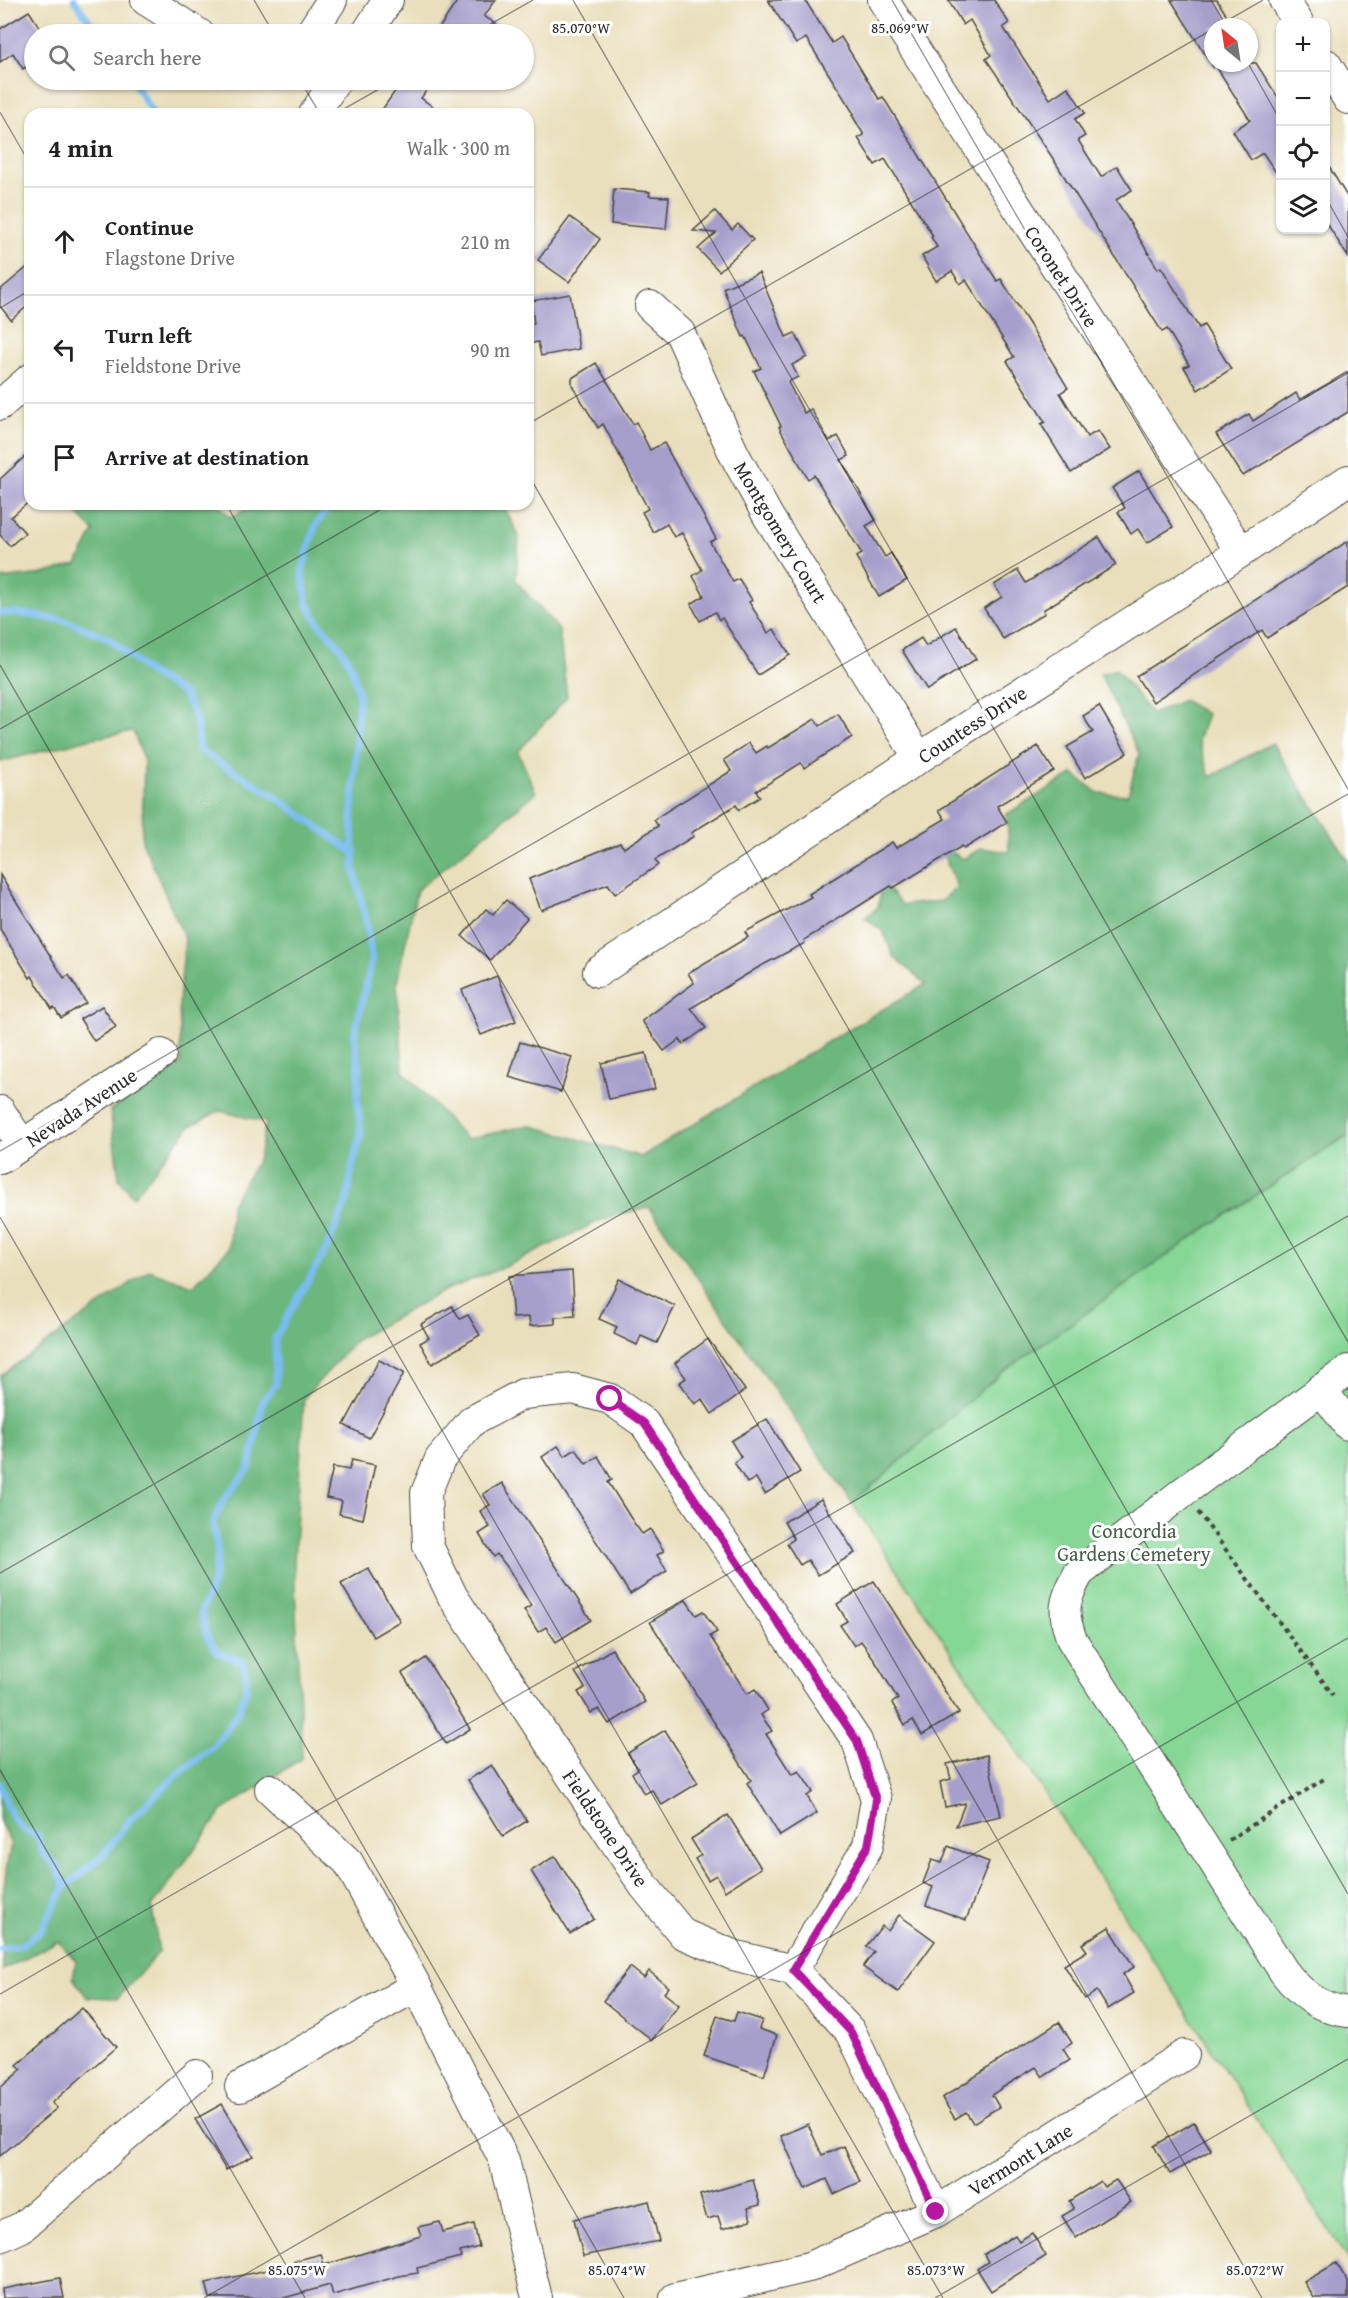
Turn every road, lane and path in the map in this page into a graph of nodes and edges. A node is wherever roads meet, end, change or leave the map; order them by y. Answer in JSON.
{"nodes":[{"id":1,"x":146,"y":0,"type":"edge"},
{"id":2,"x":332,"y":0,"type":"edge"},
{"id":3,"x":388,"y":0,"type":"edge"},
{"id":4,"x":883,"y":0,"type":"edge"},
{"id":5,"x":1284,"y":0,"type":"edge"},
{"id":6,"x":1295,"y":18,"type":"edge"},
{"id":7,"x":183,"y":24,"type":"edge"},
{"id":8,"x":316,"y":24,"type":"edge"},
{"id":9,"x":372,"y":24,"type":"edge"},
{"id":10,"x":1330,"y":70,"type":"edge"},
{"id":11,"x":330,"y":90,"type":"edge"},
{"id":12,"x":1348,"y":99,"type":"edge"},
{"id":13,"x":318,"y":108,"type":"edge"},
{"id":14,"x":650,"y":306,"type":"dead end"},
{"id":15,"x":24,"y":384,"type":"edge"},
{"id":16,"x":0,"y":405,"type":"edge"},
{"id":17,"x":1348,"y":480,"type":"edge"},
{"id":18,"x":1241,"y":552,"type":"junction"},
{"id":19,"x":919,"y":758,"type":"junction"},
{"id":20,"x":598,"y":972,"type":"dead end"},
{"id":21,"x":161,"y":1054,"type":"dead end"},
{"id":22,"x":0,"y":1111,"type":"edge"},
{"id":23,"x":11,"y":1152,"type":"edge"},
{"id":24,"x":1348,"y":1370,"type":"edge"},
{"id":25,"x":1321,"y":1389,"type":"junction"},
{"id":26,"x":1348,"y":1425,"type":"edge"},
{"id":27,"x":1183,"y":1492,"type":"junction"},
{"id":28,"x":1333,"y":1695,"type":"dead end"},
{"id":29,"x":1327,"y":1777,"type":"dead end"},
{"id":30,"x":270,"y":1789,"type":"dead end"},
{"id":31,"x":1208,"y":1853,"type":"junction"},
{"id":32,"x":793,"y":1970,"type":"junction"},
{"id":33,"x":416,"y":1986,"type":"junction"},
{"id":34,"x":1348,"y":2012,"type":"edge"},
{"id":35,"x":1184,"y":2055,"type":"dead end"},
{"id":36,"x":197,"y":2075,"type":"dead end"},
{"id":37,"x":240,"y":2087,"type":"dead end"},
{"id":38,"x":936,"y":2212,"type":"junction"},
{"id":39,"x":0,"y":2237,"type":"edge"},
{"id":40,"x":537,"y":2298,"type":"edge"},
{"id":41,"x":675,"y":2298,"type":"edge"}],
"edges":[{"from":1,"to":7,"type":"street"},
{"from":2,"to":8,"type":"street"},
{"from":3,"to":9,"type":"street"},
{"from":4,"to":18,"type":"street","name":"Coronet Drive"},
{"from":5,"to":6,"type":"street"},
{"from":10,"to":12,"type":"street"},
{"from":11,"to":13,"type":"street"},
{"from":14,"to":19,"type":"street","name":"Montgomery Court"},
{"from":15,"to":16,"type":"street"},
{"from":17,"to":18,"type":"street","name":"Countess Drive"},
{"from":18,"to":19,"type":"street","name":"Countess Drive"},
{"from":19,"to":20,"type":"street","name":"Countess Drive"},
{"from":21,"to":23,"type":"street","name":"Nevada Avenue"},
{"from":22,"to":23,"type":"street"},
{"from":24,"to":25,"type":"street"},
{"from":25,"to":26,"type":"street"},
{"from":25,"to":27,"type":"street"},
{"from":27,"to":28,"type":"path"},
{"from":27,"to":31,"type":"street"},
{"from":29,"to":31,"type":"path"},
{"from":30,"to":33,"type":"street"},
{"from":31,"to":34,"type":"street"},
{"from":32,"to":32,"type":"street","name":"Fieldstone Drive"},
{"from":32,"to":38,"type":"street"},
{"from":33,"to":37,"type":"street"},
{"from":33,"to":40,"type":"street"},
{"from":35,"to":38,"type":"street","name":"Vermont Lane"},
{"from":36,"to":39,"type":"street"},
{"from":38,"to":41,"type":"street","name":"Vermont Lane"}]}
